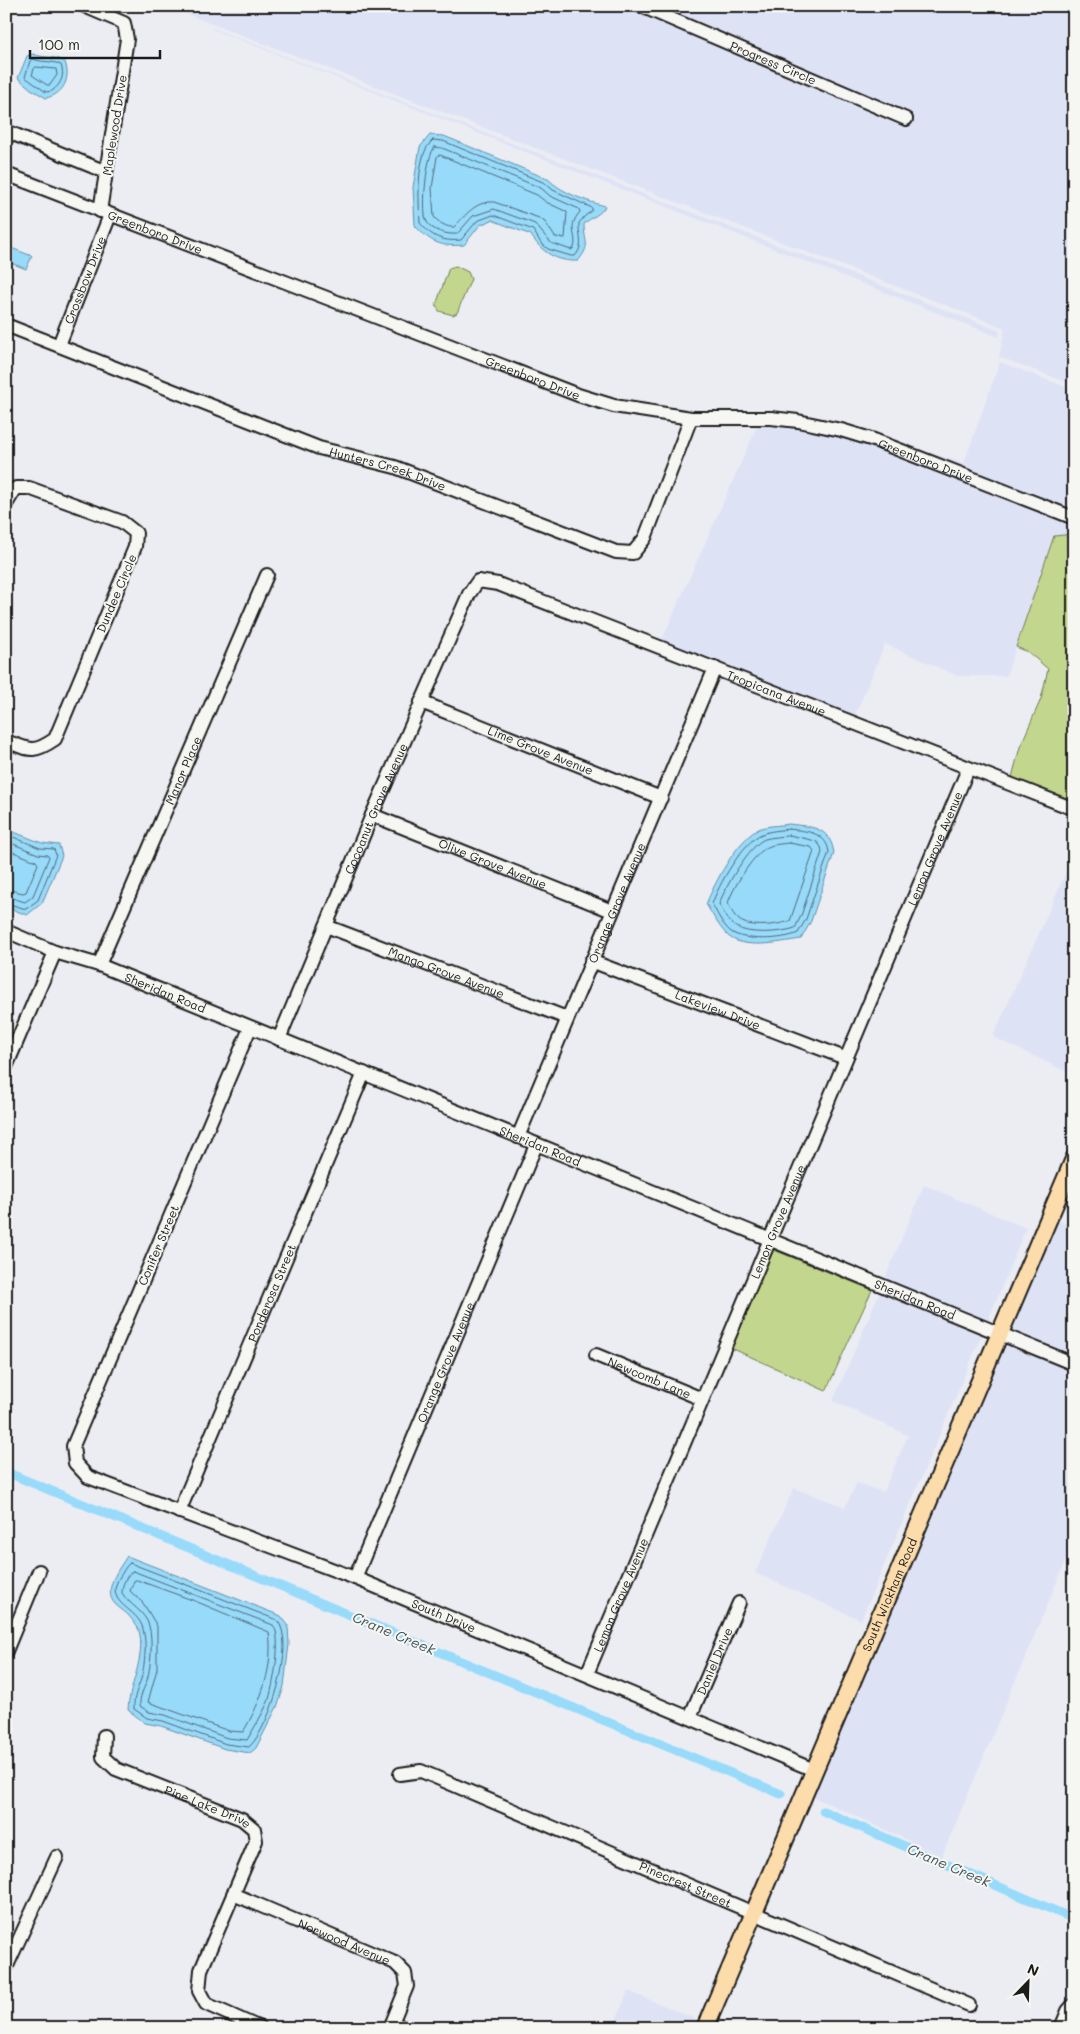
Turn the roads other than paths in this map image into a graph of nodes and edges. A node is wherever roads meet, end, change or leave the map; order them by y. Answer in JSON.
{"nodes":[{"id":1,"x":84,"y":6,"type":"edge"},
{"id":2,"x":641,"y":6,"type":"edge"},
{"id":3,"x":906,"y":120,"type":"dead end"},
{"id":4,"x":6,"y":131,"type":"edge"},
{"id":5,"x":106,"y":172,"type":"junction"},
{"id":6,"x":6,"y":174,"type":"edge"},
{"id":7,"x":105,"y":213,"type":"junction"},
{"id":8,"x":6,"y":325,"type":"edge"},
{"id":9,"x":58,"y":345,"type":"junction"},
{"id":10,"x":691,"y":418,"type":"junction"},
{"id":11,"x":6,"y":504,"type":"edge"},
{"id":12,"x":1074,"y":518,"type":"edge"},
{"id":13,"x":267,"y":575,"type":"dead end"},
{"id":14,"x":478,"y":581,"type":"joint"},
{"id":15,"x":715,"y":668,"type":"junction"},
{"id":16,"x":421,"y":702,"type":"junction"},
{"id":17,"x":6,"y":741,"type":"edge"},
{"id":18,"x":968,"y":769,"type":"junction"},
{"id":19,"x":660,"y":798,"type":"junction"},
{"id":20,"x":1074,"y":809,"type":"edge"},
{"id":21,"x":372,"y":815,"type":"junction"},
{"id":22,"x":612,"y":912,"type":"junction"},
{"id":23,"x":326,"y":926,"type":"junction"},
{"id":24,"x":6,"y":931,"type":"edge"},
{"id":25,"x":55,"y":952,"type":"junction"},
{"id":26,"x":591,"y":961,"type":"junction"},
{"id":27,"x":99,"y":965,"type":"junction"},
{"id":28,"x":567,"y":1018,"type":"junction"},
{"id":29,"x":250,"y":1028,"type":"junction"},
{"id":30,"x":279,"y":1039,"type":"junction"},
{"id":31,"x":845,"y":1058,"type":"junction"},
{"id":32,"x":6,"y":1067,"type":"edge"},
{"id":33,"x":364,"y":1073,"type":"junction"},
{"id":34,"x":518,"y":1137,"type":"junction"},
{"id":35,"x":536,"y":1145,"type":"junction"},
{"id":36,"x":1074,"y":1160,"type":"edge"},
{"id":37,"x":769,"y":1240,"type":"junction"},
{"id":38,"x":1000,"y":1333,"type":"junction"},
{"id":39,"x":596,"y":1354,"type":"dead end"},
{"id":40,"x":1074,"y":1364,"type":"edge"},
{"id":41,"x":702,"y":1399,"type":"junction"},
{"id":42,"x":75,"y":1463,"type":"joint"},
{"id":43,"x":179,"y":1512,"type":"junction"},
{"id":44,"x":40,"y":1571,"type":"dead end"},
{"id":45,"x":354,"y":1578,"type":"junction"},
{"id":46,"x":739,"y":1603,"type":"dead end"},
{"id":47,"x":6,"y":1651,"type":"edge"},
{"id":48,"x":587,"y":1674,"type":"junction"},
{"id":49,"x":690,"y":1717,"type":"junction"},
{"id":50,"x":104,"y":1736,"type":"dead end"},
{"id":51,"x":814,"y":1770,"type":"junction"},
{"id":52,"x":400,"y":1774,"type":"dead end"},
{"id":53,"x":57,"y":1857,"type":"dead end"},
{"id":54,"x":234,"y":1894,"type":"junction"},
{"id":55,"x":754,"y":1913,"type":"junction"},
{"id":56,"x":6,"y":1968,"type":"edge"},
{"id":57,"x":1074,"y":2004,"type":"edge"},
{"id":58,"x":969,"y":2005,"type":"dead end"},
{"id":59,"x":395,"y":2026,"type":"edge"},
{"id":60,"x":260,"y":2028,"type":"edge"},
{"id":61,"x":705,"y":2028,"type":"edge"},
{"id":62,"x":1061,"y":2028,"type":"edge"}],
"edges":[{"from":1,"to":5,"type":"street","name":"Maplewood Drive"},
{"from":2,"to":3,"type":"street","name":"Progress Circle"},
{"from":4,"to":5,"type":"street"},
{"from":5,"to":7,"type":"street","name":"Maplewood Drive"},
{"from":6,"to":7,"type":"street","name":"Greenboro Drive"},
{"from":7,"to":9,"type":"street","name":"Crossbow Drive"},
{"from":7,"to":10,"type":"street","name":"Greenboro Drive"},
{"from":8,"to":9,"type":"street","name":"Hunters Creek Drive"},
{"from":9,"to":10,"type":"street","name":"Hunters Creek Drive"},
{"from":10,"to":12,"type":"street","name":"Greenboro Drive"},
{"from":11,"to":17,"type":"street","name":"Dundee Circle"},
{"from":13,"to":27,"type":"street","name":"Manor Place"},
{"from":14,"to":15,"type":"street","name":"Tropicana Avenue"},
{"from":14,"to":16,"type":"street","name":"Cocoanut Grove Avenue"},
{"from":15,"to":18,"type":"street","name":"Tropicana Avenue"},
{"from":15,"to":19,"type":"street","name":"Orange Grove Avenue"},
{"from":16,"to":19,"type":"street","name":"Lime Grove Avenue"},
{"from":16,"to":21,"type":"street","name":"Cocoanut Grove Avenue"},
{"from":18,"to":20,"type":"street","name":"Tropicana Avenue"},
{"from":18,"to":31,"type":"street","name":"Lemon Grove Avenue"},
{"from":19,"to":22,"type":"street","name":"Orange Grove Avenue"},
{"from":21,"to":22,"type":"street","name":"Olive Grove Avenue"},
{"from":21,"to":23,"type":"street","name":"Cocoanut Grove Avenue"},
{"from":22,"to":26,"type":"street","name":"Orange Grove Avenue"},
{"from":23,"to":28,"type":"street","name":"Mango Grove Avenue"},
{"from":23,"to":30,"type":"street","name":"Cocoanut Grove Avenue"},
{"from":24,"to":25,"type":"street","name":"Sheridan Road"},
{"from":25,"to":27,"type":"street","name":"Sheridan Road"},
{"from":25,"to":32,"type":"street"},
{"from":26,"to":28,"type":"street","name":"Orange Grove Avenue"},
{"from":26,"to":31,"type":"street","name":"Lakeview Drive"},
{"from":27,"to":29,"type":"street","name":"Sheridan Road"},
{"from":28,"to":34,"type":"street","name":"Orange Grove Avenue"},
{"from":29,"to":30,"type":"street","name":"Sheridan Road"},
{"from":29,"to":42,"type":"street","name":"Conifer Street"},
{"from":30,"to":33,"type":"street","name":"Sheridan Road"},
{"from":31,"to":37,"type":"street","name":"Lemon Grove Avenue"},
{"from":33,"to":34,"type":"street","name":"Sheridan Road"},
{"from":33,"to":43,"type":"street","name":"Ponderosa Street"},
{"from":34,"to":35,"type":"street","name":"Sheridan Road"},
{"from":35,"to":37,"type":"street","name":"Sheridan Road"},
{"from":35,"to":45,"type":"street","name":"Orange Grove Avenue"},
{"from":36,"to":38,"type":"main road","name":"South Wickham Road"},
{"from":37,"to":38,"type":"street","name":"Sheridan Road"},
{"from":37,"to":41,"type":"street","name":"Lemon Grove Avenue"},
{"from":38,"to":40,"type":"street","name":"Sheridan Road"},
{"from":38,"to":51,"type":"main road","name":"South Wickham Road"},
{"from":39,"to":41,"type":"street","name":"Newcomb Lane"},
{"from":41,"to":48,"type":"street","name":"Lemon Grove Avenue"},
{"from":42,"to":43,"type":"street","name":"South Drive"},
{"from":43,"to":45,"type":"street","name":"South Drive"},
{"from":44,"to":47,"type":"street"},
{"from":45,"to":48,"type":"street","name":"South Drive"},
{"from":46,"to":49,"type":"street","name":"Daniel Drive"},
{"from":48,"to":49,"type":"street","name":"South Drive"},
{"from":49,"to":51,"type":"street","name":"South Drive"},
{"from":50,"to":54,"type":"street","name":"Pine Lake Drive"},
{"from":51,"to":55,"type":"main road","name":"South Wickham Road"},
{"from":52,"to":55,"type":"street","name":"Pinecrest Street"},
{"from":53,"to":56,"type":"street"},
{"from":54,"to":59,"type":"street","name":"Norwood Avenue"},
{"from":54,"to":60,"type":"street","name":"Pine Lake Drive"},
{"from":55,"to":58,"type":"street","name":"Pinecrest Street"},
{"from":55,"to":61,"type":"main road","name":"South Wickham Road"},
{"from":57,"to":62,"type":"street"}]}
